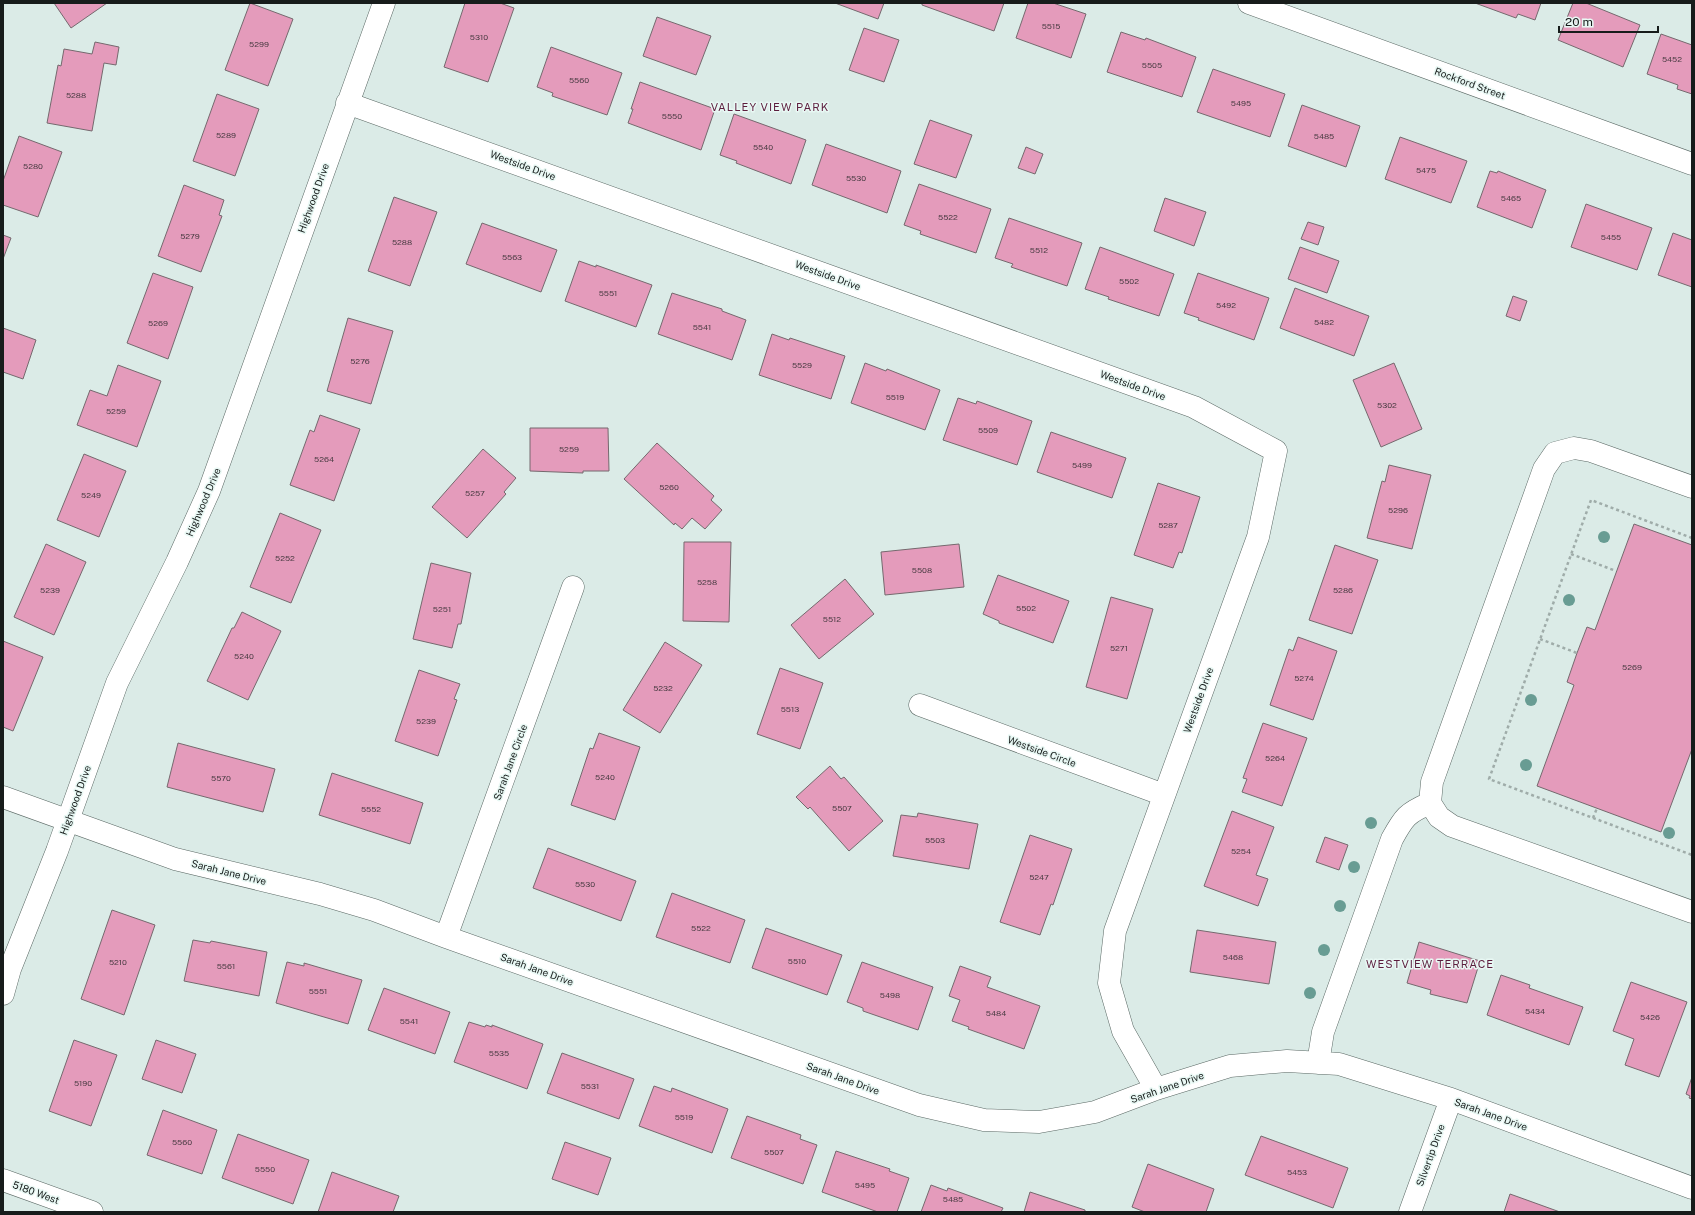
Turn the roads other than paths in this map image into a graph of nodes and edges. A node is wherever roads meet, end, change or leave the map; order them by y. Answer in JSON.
{"nodes":[{"id":1,"x":384,"y":3,"type":"edge"},
{"id":2,"x":1249,"y":3,"type":"edge"},
{"id":3,"x":347,"y":103,"type":"junction"},
{"id":4,"x":1692,"y":164,"type":"edge"},
{"id":5,"x":1692,"y":486,"type":"edge"},
{"id":6,"x":573,"y":587,"type":"dead end"},
{"id":7,"x":920,"y":705,"type":"dead end"},
{"id":8,"x":1164,"y":795,"type":"junction"},
{"id":9,"x":3,"y":797,"type":"edge"},
{"id":10,"x":1430,"y":804,"type":"junction"},
{"id":11,"x":68,"y":821,"type":"junction"},
{"id":12,"x":1692,"y":912,"type":"edge"},
{"id":13,"x":446,"y":937,"type":"junction"},
{"id":14,"x":3,"y":994,"type":"edge"},
{"id":15,"x":1318,"y":1063,"type":"junction"},
{"id":16,"x":1156,"y":1089,"type":"junction"},
{"id":17,"x":1451,"y":1099,"type":"junction"},
{"id":18,"x":3,"y":1180,"type":"edge"},
{"id":19,"x":1692,"y":1188,"type":"edge"},
{"id":20,"x":92,"y":1212,"type":"edge"},
{"id":21,"x":1410,"y":1212,"type":"edge"}],
"edges":[{"from":1,"to":3,"type":"street","name":"Highwood Drive"},
{"from":2,"to":4,"type":"street","name":"Rockford Street"},
{"from":3,"to":8,"type":"street","name":"Westside Drive"},
{"from":3,"to":11,"type":"street","name":"Highwood Drive"},
{"from":5,"to":10,"type":"street"},
{"from":6,"to":13,"type":"street","name":"Sarah Jane Circle"},
{"from":7,"to":8,"type":"street","name":"Westside Circle"},
{"from":8,"to":16,"type":"street","name":"Westside Drive"},
{"from":9,"to":11,"type":"street","name":"Sarah Jane Drive"},
{"from":10,"to":12,"type":"street"},
{"from":10,"to":15,"type":"street"},
{"from":11,"to":13,"type":"street","name":"Sarah Jane Drive"},
{"from":11,"to":14,"type":"street","name":"Highwood Drive"},
{"from":13,"to":16,"type":"street","name":"Sarah Jane Drive"},
{"from":15,"to":16,"type":"street","name":"Sarah Jane Drive"},
{"from":15,"to":17,"type":"street","name":"Sarah Jane Drive"},
{"from":17,"to":19,"type":"street","name":"Sarah Jane Drive"},
{"from":17,"to":21,"type":"street","name":"Silvertip Drive"},
{"from":18,"to":20,"type":"street","name":"5180 West"}]}
